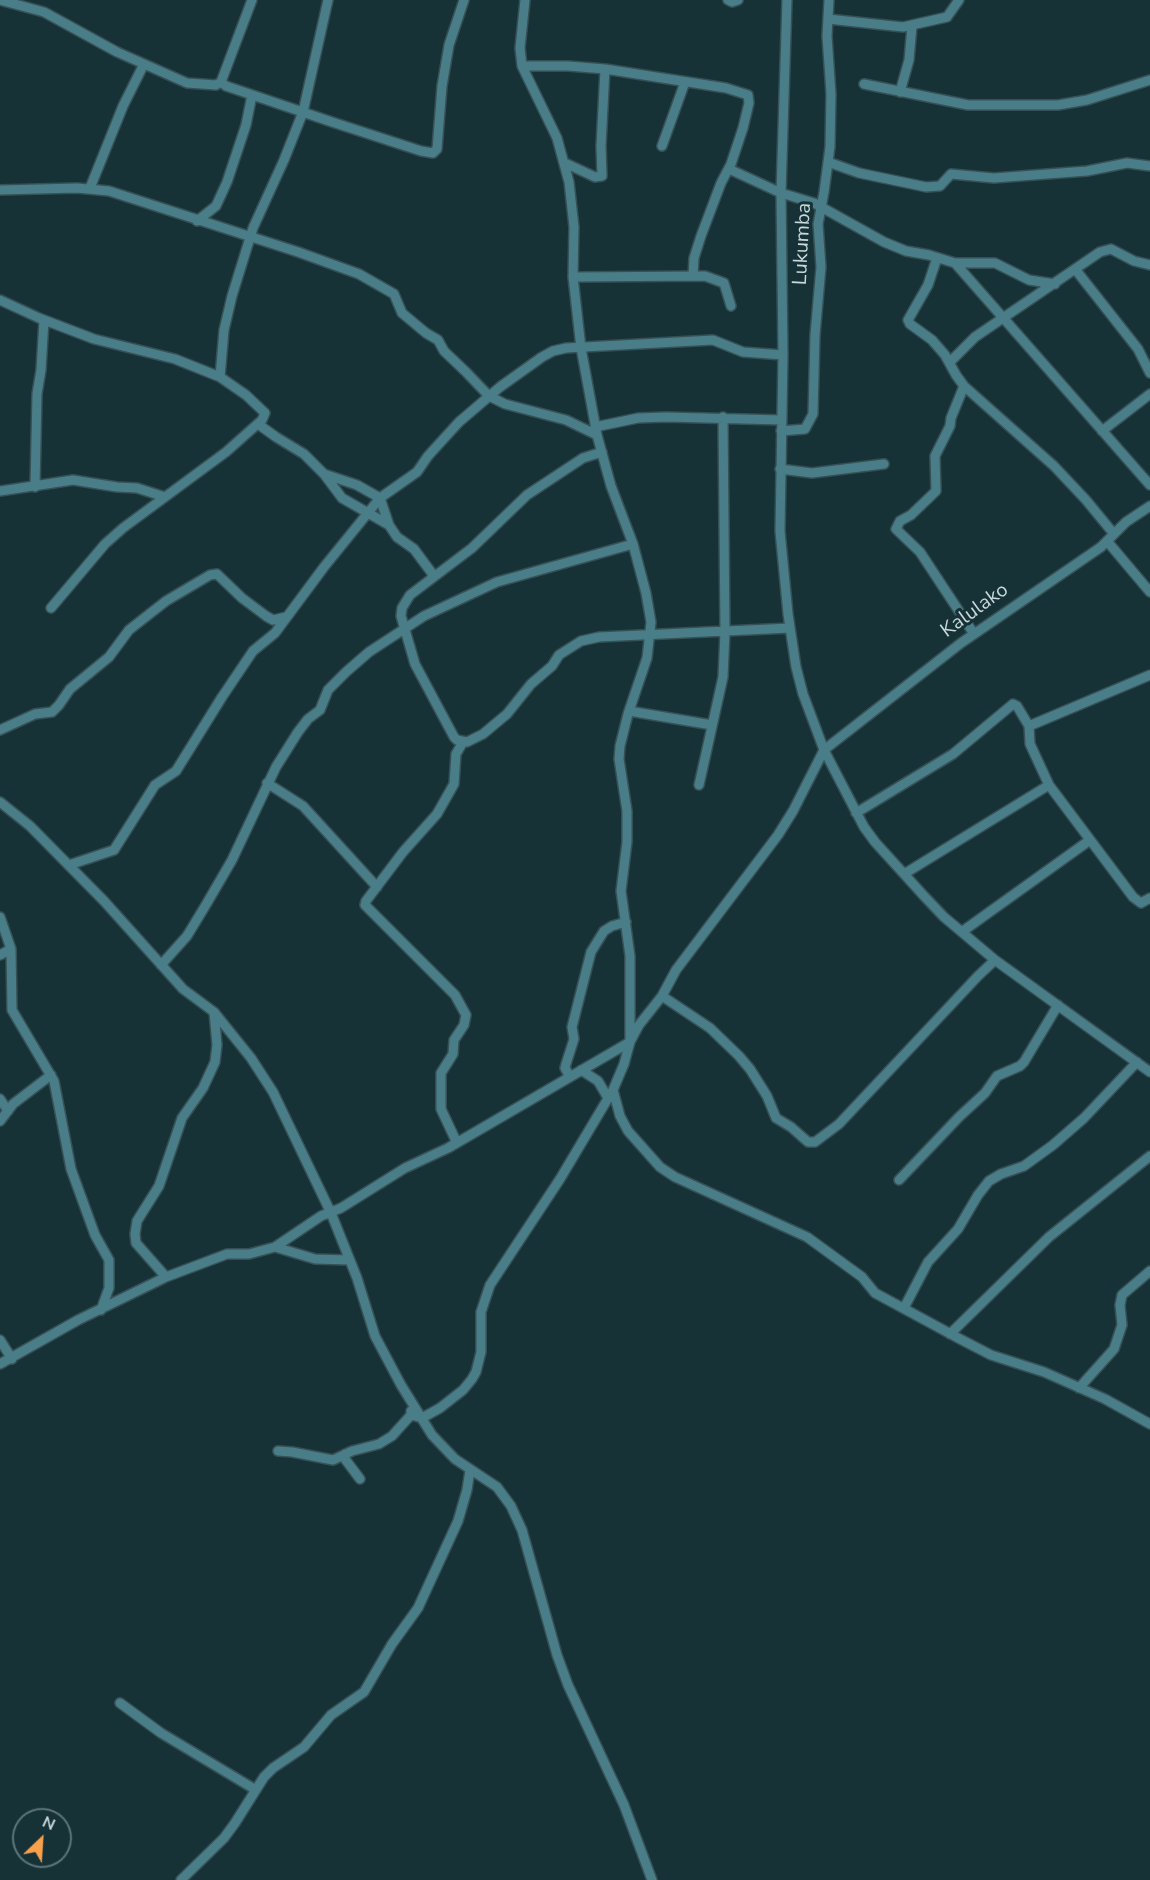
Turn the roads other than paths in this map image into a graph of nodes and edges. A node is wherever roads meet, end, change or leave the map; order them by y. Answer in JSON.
{"nodes":[{"id":1,"x":0,"y":0,"type":"edge"},
{"id":2,"x":252,"y":0,"type":"edge"},
{"id":3,"x":327,"y":0,"type":"edge"},
{"id":4,"x":464,"y":0,"type":"edge"},
{"id":5,"x":525,"y":0,"type":"edge"},
{"id":6,"x":728,"y":0,"type":"edge"},
{"id":7,"x":738,"y":0,"type":"edge"},
{"id":8,"x":787,"y":0,"type":"edge"},
{"id":9,"x":829,"y":0,"type":"edge"},
{"id":10,"x":959,"y":0,"type":"edge"},
{"id":11,"x":828,"y":19,"type":"junction"},
{"id":12,"x":912,"y":26,"type":"junction"},
{"id":13,"x":144,"y":64,"type":"junction"},
{"id":14,"x":522,"y":66,"type":"junction"},
{"id":15,"x":605,"y":69,"type":"junction"},
{"id":16,"x":1150,"y":80,"type":"edge"},
{"id":17,"x":221,"y":82,"type":"junction"},
{"id":18,"x":685,"y":82,"type":"junction"},
{"id":19,"x":864,"y":84,"type":"dead end"},
{"id":20,"x":900,"y":92,"type":"junction"},
{"id":21,"x":252,"y":95,"type":"junction"},
{"id":22,"x":303,"y":112,"type":"junction"},
{"id":23,"x":662,"y":146,"type":"dead end"},
{"id":24,"x":828,"y":162,"type":"junction"},
{"id":25,"x":565,"y":163,"type":"junction"},
{"id":26,"x":1150,"y":166,"type":"edge"},
{"id":27,"x":729,"y":169,"type":"junction"},
{"id":28,"x":90,"y":188,"type":"junction"},
{"id":29,"x":0,"y":190,"type":"edge"},
{"id":30,"x":781,"y":193,"type":"junction"},
{"id":31,"x":820,"y":207,"type":"junction"},
{"id":32,"x":196,"y":221,"type":"junction"},
{"id":33,"x":250,"y":238,"type":"junction"},
{"id":34,"x":937,"y":258,"type":"junction"},
{"id":35,"x":955,"y":264,"type":"junction"},
{"id":36,"x":1150,"y":265,"type":"edge"},
{"id":37,"x":1075,"y":269,"type":"junction"},
{"id":38,"x":693,"y":276,"type":"junction"},
{"id":39,"x":573,"y":277,"type":"junction"},
{"id":40,"x":1055,"y":284,"type":"junction"},
{"id":41,"x":0,"y":300,"type":"edge"},
{"id":42,"x":731,"y":306,"type":"dead end"},
{"id":43,"x":44,"y":320,"type":"junction"},
{"id":44,"x":1004,"y":320,"type":"junction"},
{"id":45,"x":581,"y":348,"type":"junction"},
{"id":46,"x":783,"y":355,"type":"junction"},
{"id":47,"x":950,"y":362,"type":"junction"},
{"id":48,"x":1150,"y":373,"type":"edge"},
{"id":49,"x":220,"y":377,"type":"junction"},
{"id":50,"x":964,"y":386,"type":"junction"},
{"id":51,"x":1150,"y":394,"type":"edge"},
{"id":52,"x":489,"y":396,"type":"junction"},
{"id":53,"x":723,"y":417,"type":"junction"},
{"id":54,"x":782,"y":420,"type":"junction"},
{"id":55,"x":258,"y":424,"type":"junction"},
{"id":56,"x":596,"y":431,"type":"junction"},
{"id":57,"x":781,"y":431,"type":"junction"},
{"id":58,"x":1102,"y":431,"type":"junction"},
{"id":59,"x":602,"y":453,"type":"junction"},
{"id":60,"x":884,"y":464,"type":"dead end"},
{"id":61,"x":780,"y":469,"type":"junction"},
{"id":62,"x":324,"y":474,"type":"junction"},
{"id":63,"x":1150,"y":485,"type":"edge"},
{"id":64,"x":35,"y":487,"type":"junction"},
{"id":65,"x":0,"y":491,"type":"edge"},
{"id":66,"x":165,"y":497,"type":"junction"},
{"id":67,"x":380,"y":498,"type":"junction"},
{"id":68,"x":1150,"y":506,"type":"edge"},
{"id":69,"x":368,"y":513,"type":"junction"},
{"id":70,"x":389,"y":525,"type":"junction"},
{"id":71,"x":1110,"y":537,"type":"junction"},
{"id":72,"x":633,"y":544,"type":"junction"},
{"id":73,"x":434,"y":576,"type":"junction"},
{"id":74,"x":1150,"y":592,"type":"edge"},
{"id":75,"x":51,"y":608,"type":"dead end"},
{"id":76,"x":286,"y":617,"type":"junction"},
{"id":77,"x":406,"y":627,"type":"junction"},
{"id":78,"x":790,"y":628,"type":"junction"},
{"id":79,"x":725,"y":632,"type":"junction"},
{"id":80,"x":974,"y":634,"type":"junction"},
{"id":81,"x":651,"y":635,"type":"junction"},
{"id":82,"x":1150,"y":675,"type":"edge"},
{"id":83,"x":629,"y":711,"type":"junction"},
{"id":84,"x":712,"y":725,"type":"junction"},
{"id":85,"x":1029,"y":726,"type":"junction"},
{"id":86,"x":0,"y":730,"type":"edge"},
{"id":87,"x":463,"y":742,"type":"junction"},
{"id":88,"x":824,"y":750,"type":"junction"},
{"id":89,"x":267,"y":783,"type":"junction"},
{"id":90,"x":699,"y":785,"type":"dead end"},
{"id":91,"x":1049,"y":785,"type":"junction"},
{"id":92,"x":0,"y":802,"type":"edge"},
{"id":93,"x":856,"y":813,"type":"junction"},
{"id":94,"x":1090,"y":840,"type":"junction"},
{"id":95,"x":69,"y":865,"type":"junction"},
{"id":96,"x":904,"y":874,"type":"junction"},
{"id":97,"x":377,"y":887,"type":"junction"},
{"id":98,"x":1150,"y":898,"type":"edge"},
{"id":99,"x":0,"y":917,"type":"edge"},
{"id":100,"x":626,"y":922,"type":"junction"},
{"id":101,"x":963,"y":931,"type":"junction"},
{"id":102,"x":11,"y":949,"type":"junction"},
{"id":103,"x":0,"y":955,"type":"edge"},
{"id":104,"x":996,"y":960,"type":"junction"},
{"id":105,"x":161,"y":965,"type":"junction"},
{"id":106,"x":662,"y":996,"type":"junction"},
{"id":107,"x":1059,"y":1005,"type":"junction"},
{"id":108,"x":214,"y":1012,"type":"junction"},
{"id":109,"x":630,"y":1042,"type":"junction"},
{"id":110,"x":1137,"y":1062,"type":"junction"},
{"id":111,"x":581,"y":1070,"type":"junction"},
{"id":112,"x":1150,"y":1072,"type":"edge"},
{"id":113,"x":51,"y":1076,"type":"junction"},
{"id":114,"x":570,"y":1077,"type":"junction"},
{"id":115,"x":610,"y":1094,"type":"junction"},
{"id":116,"x":0,"y":1099,"type":"edge"},
{"id":117,"x":8,"y":1111,"type":"junction"},
{"id":118,"x":0,"y":1121,"type":"edge"},
{"id":119,"x":458,"y":1143,"type":"junction"},
{"id":120,"x":1150,"y":1156,"type":"edge"},
{"id":121,"x":899,"y":1179,"type":"dead end"},
{"id":122,"x":331,"y":1213,"type":"junction"},
{"id":123,"x":275,"y":1247,"type":"junction"},
{"id":124,"x":349,"y":1260,"type":"junction"},
{"id":125,"x":1150,"y":1271,"type":"edge"},
{"id":126,"x":166,"y":1277,"type":"junction"},
{"id":127,"x":904,"y":1308,"type":"junction"},
{"id":128,"x":101,"y":1310,"type":"junction"},
{"id":129,"x":950,"y":1334,"type":"junction"},
{"id":130,"x":0,"y":1340,"type":"edge"},
{"id":131,"x":12,"y":1359,"type":"junction"},
{"id":132,"x":0,"y":1364,"type":"edge"},
{"id":133,"x":1079,"y":1388,"type":"junction"},
{"id":134,"x":412,"y":1403,"type":"junction"},
{"id":135,"x":411,"y":1415,"type":"junction"},
{"id":136,"x":422,"y":1418,"type":"junction"},
{"id":137,"x":1150,"y":1424,"type":"edge"},
{"id":138,"x":278,"y":1451,"type":"dead end"},
{"id":139,"x":342,"y":1457,"type":"junction"},
{"id":140,"x":470,"y":1470,"type":"junction"},
{"id":141,"x":360,"y":1479,"type":"dead end"},
{"id":142,"x":120,"y":1703,"type":"dead end"},
{"id":143,"x":256,"y":1790,"type":"junction"},
{"id":144,"x":181,"y":1880,"type":"edge"},
{"id":145,"x":652,"y":1880,"type":"edge"}],
"edges":[{"from":1,"to":13,"type":"street"},
{"from":2,"to":17,"type":"street"},
{"from":3,"to":22,"type":"street"},
{"from":4,"to":22,"type":"street"},
{"from":5,"to":14,"type":"street"},
{"from":6,"to":7,"type":"street"},
{"from":8,"to":30,"type":"street"},
{"from":9,"to":11,"type":"street","name":"Lukumba"},
{"from":10,"to":12,"type":"street"},
{"from":11,"to":12,"type":"street"},
{"from":11,"to":24,"type":"street","name":"Lukumba"},
{"from":12,"to":20,"type":"street"},
{"from":13,"to":17,"type":"street"},
{"from":13,"to":28,"type":"street"},
{"from":14,"to":15,"type":"street"},
{"from":14,"to":25,"type":"street"},
{"from":15,"to":18,"type":"street"},
{"from":15,"to":25,"type":"street"},
{"from":16,"to":20,"type":"street"},
{"from":17,"to":21,"type":"street"},
{"from":18,"to":23,"type":"street"},
{"from":18,"to":27,"type":"street"},
{"from":19,"to":20,"type":"street"},
{"from":21,"to":22,"type":"street"},
{"from":21,"to":32,"type":"street"},
{"from":22,"to":33,"type":"street"},
{"from":24,"to":26,"type":"street"},
{"from":24,"to":31,"type":"street","name":"Lukumba"},
{"from":25,"to":39,"type":"street"},
{"from":27,"to":30,"type":"street"},
{"from":27,"to":38,"type":"street"},
{"from":28,"to":29,"type":"street"},
{"from":28,"to":32,"type":"street"},
{"from":30,"to":31,"type":"street"},
{"from":30,"to":46,"type":"street"},
{"from":31,"to":34,"type":"street"},
{"from":31,"to":57,"type":"street","name":"Lukumba"},
{"from":32,"to":33,"type":"street"},
{"from":33,"to":49,"type":"street"},
{"from":33,"to":52,"type":"street"},
{"from":34,"to":35,"type":"street"},
{"from":34,"to":47,"type":"street"},
{"from":35,"to":40,"type":"street"},
{"from":35,"to":44,"type":"street"},
{"from":36,"to":37,"type":"street"},
{"from":37,"to":40,"type":"street"},
{"from":37,"to":48,"type":"street"},
{"from":38,"to":39,"type":"street"},
{"from":38,"to":42,"type":"street"},
{"from":39,"to":45,"type":"street"},
{"from":40,"to":44,"type":"street"},
{"from":41,"to":43,"type":"street"},
{"from":43,"to":49,"type":"street"},
{"from":43,"to":64,"type":"street"},
{"from":44,"to":47,"type":"street"},
{"from":44,"to":58,"type":"street"},
{"from":45,"to":46,"type":"street"},
{"from":45,"to":52,"type":"street"},
{"from":45,"to":56,"type":"street"},
{"from":46,"to":54,"type":"street"},
{"from":47,"to":50,"type":"street"},
{"from":49,"to":55,"type":"street"},
{"from":50,"to":71,"type":"street"},
{"from":50,"to":80,"type":"street"},
{"from":51,"to":58,"type":"street"},
{"from":52,"to":56,"type":"street"},
{"from":52,"to":67,"type":"street"},
{"from":53,"to":54,"type":"street"},
{"from":53,"to":56,"type":"street"},
{"from":53,"to":79,"type":"street"},
{"from":54,"to":57,"type":"street"},
{"from":55,"to":62,"type":"street"},
{"from":55,"to":66,"type":"street"},
{"from":56,"to":59,"type":"street"},
{"from":57,"to":61,"type":"street"},
{"from":58,"to":63,"type":"street"},
{"from":59,"to":72,"type":"street"},
{"from":59,"to":73,"type":"street"},
{"from":60,"to":61,"type":"street"},
{"from":61,"to":78,"type":"street"},
{"from":62,"to":67,"type":"street"},
{"from":62,"to":69,"type":"street"},
{"from":64,"to":65,"type":"street"},
{"from":64,"to":66,"type":"street"},
{"from":66,"to":75,"type":"street"},
{"from":67,"to":69,"type":"street"},
{"from":67,"to":70,"type":"street"},
{"from":68,"to":71,"type":"street","name":"Kalulako"},
{"from":69,"to":70,"type":"street"},
{"from":69,"to":76,"type":"street"},
{"from":70,"to":73,"type":"street"},
{"from":71,"to":74,"type":"street"},
{"from":71,"to":80,"type":"street","name":"Kalulako"},
{"from":72,"to":77,"type":"street"},
{"from":72,"to":81,"type":"street"},
{"from":73,"to":77,"type":"street"},
{"from":76,"to":86,"type":"street"},
{"from":76,"to":95,"type":"street"},
{"from":77,"to":87,"type":"street"},
{"from":77,"to":89,"type":"street"},
{"from":78,"to":79,"type":"street"},
{"from":78,"to":88,"type":"street"},
{"from":79,"to":81,"type":"street"},
{"from":79,"to":84,"type":"street"},
{"from":80,"to":88,"type":"street","name":"Kalulako"},
{"from":81,"to":83,"type":"street"},
{"from":81,"to":87,"type":"street"},
{"from":82,"to":85,"type":"street"},
{"from":83,"to":84,"type":"street"},
{"from":83,"to":100,"type":"street"},
{"from":84,"to":90,"type":"street"},
{"from":85,"to":91,"type":"street"},
{"from":85,"to":93,"type":"street"},
{"from":87,"to":97,"type":"street"},
{"from":88,"to":93,"type":"street"},
{"from":88,"to":106,"type":"street"},
{"from":89,"to":97,"type":"street"},
{"from":89,"to":105,"type":"street"},
{"from":91,"to":94,"type":"street"},
{"from":91,"to":96,"type":"street"},
{"from":92,"to":95,"type":"street"},
{"from":93,"to":96,"type":"street"},
{"from":94,"to":98,"type":"street"},
{"from":94,"to":101,"type":"street"},
{"from":95,"to":105,"type":"street"},
{"from":96,"to":101,"type":"street"},
{"from":97,"to":119,"type":"street"},
{"from":99,"to":102,"type":"street"},
{"from":100,"to":109,"type":"street"},
{"from":100,"to":114,"type":"street"},
{"from":101,"to":104,"type":"street"},
{"from":102,"to":103,"type":"street"},
{"from":102,"to":113,"type":"street"},
{"from":104,"to":106,"type":"street"},
{"from":104,"to":107,"type":"street"},
{"from":105,"to":108,"type":"street"},
{"from":106,"to":109,"type":"street"},
{"from":107,"to":110,"type":"street"},
{"from":107,"to":121,"type":"street"},
{"from":108,"to":122,"type":"street"},
{"from":108,"to":126,"type":"street"},
{"from":109,"to":111,"type":"street"},
{"from":109,"to":115,"type":"street"},
{"from":110,"to":112,"type":"street"},
{"from":110,"to":127,"type":"street"},
{"from":111,"to":114,"type":"street"},
{"from":111,"to":115,"type":"street"},
{"from":113,"to":117,"type":"street"},
{"from":113,"to":128,"type":"street"},
{"from":114,"to":119,"type":"street"},
{"from":115,"to":127,"type":"street"},
{"from":115,"to":136,"type":"street"},
{"from":116,"to":117,"type":"street"},
{"from":117,"to":118,"type":"street"},
{"from":119,"to":122,"type":"street"},
{"from":120,"to":129,"type":"street"},
{"from":122,"to":123,"type":"street"},
{"from":122,"to":124,"type":"street"},
{"from":123,"to":124,"type":"street"},
{"from":123,"to":126,"type":"street"},
{"from":124,"to":134,"type":"street"},
{"from":125,"to":133,"type":"street"},
{"from":126,"to":128,"type":"street"},
{"from":127,"to":129,"type":"street"},
{"from":128,"to":131,"type":"street"},
{"from":129,"to":133,"type":"street"},
{"from":130,"to":131,"type":"street"},
{"from":131,"to":132,"type":"street"},
{"from":133,"to":137,"type":"street"},
{"from":134,"to":135,"type":"street"},
{"from":134,"to":136,"type":"street"},
{"from":135,"to":136,"type":"street"},
{"from":135,"to":139,"type":"street"},
{"from":136,"to":140,"type":"street"},
{"from":138,"to":139,"type":"street"},
{"from":139,"to":141,"type":"street"},
{"from":140,"to":143,"type":"street"},
{"from":140,"to":145,"type":"street"},
{"from":142,"to":143,"type":"street"},
{"from":143,"to":144,"type":"street"}]}
